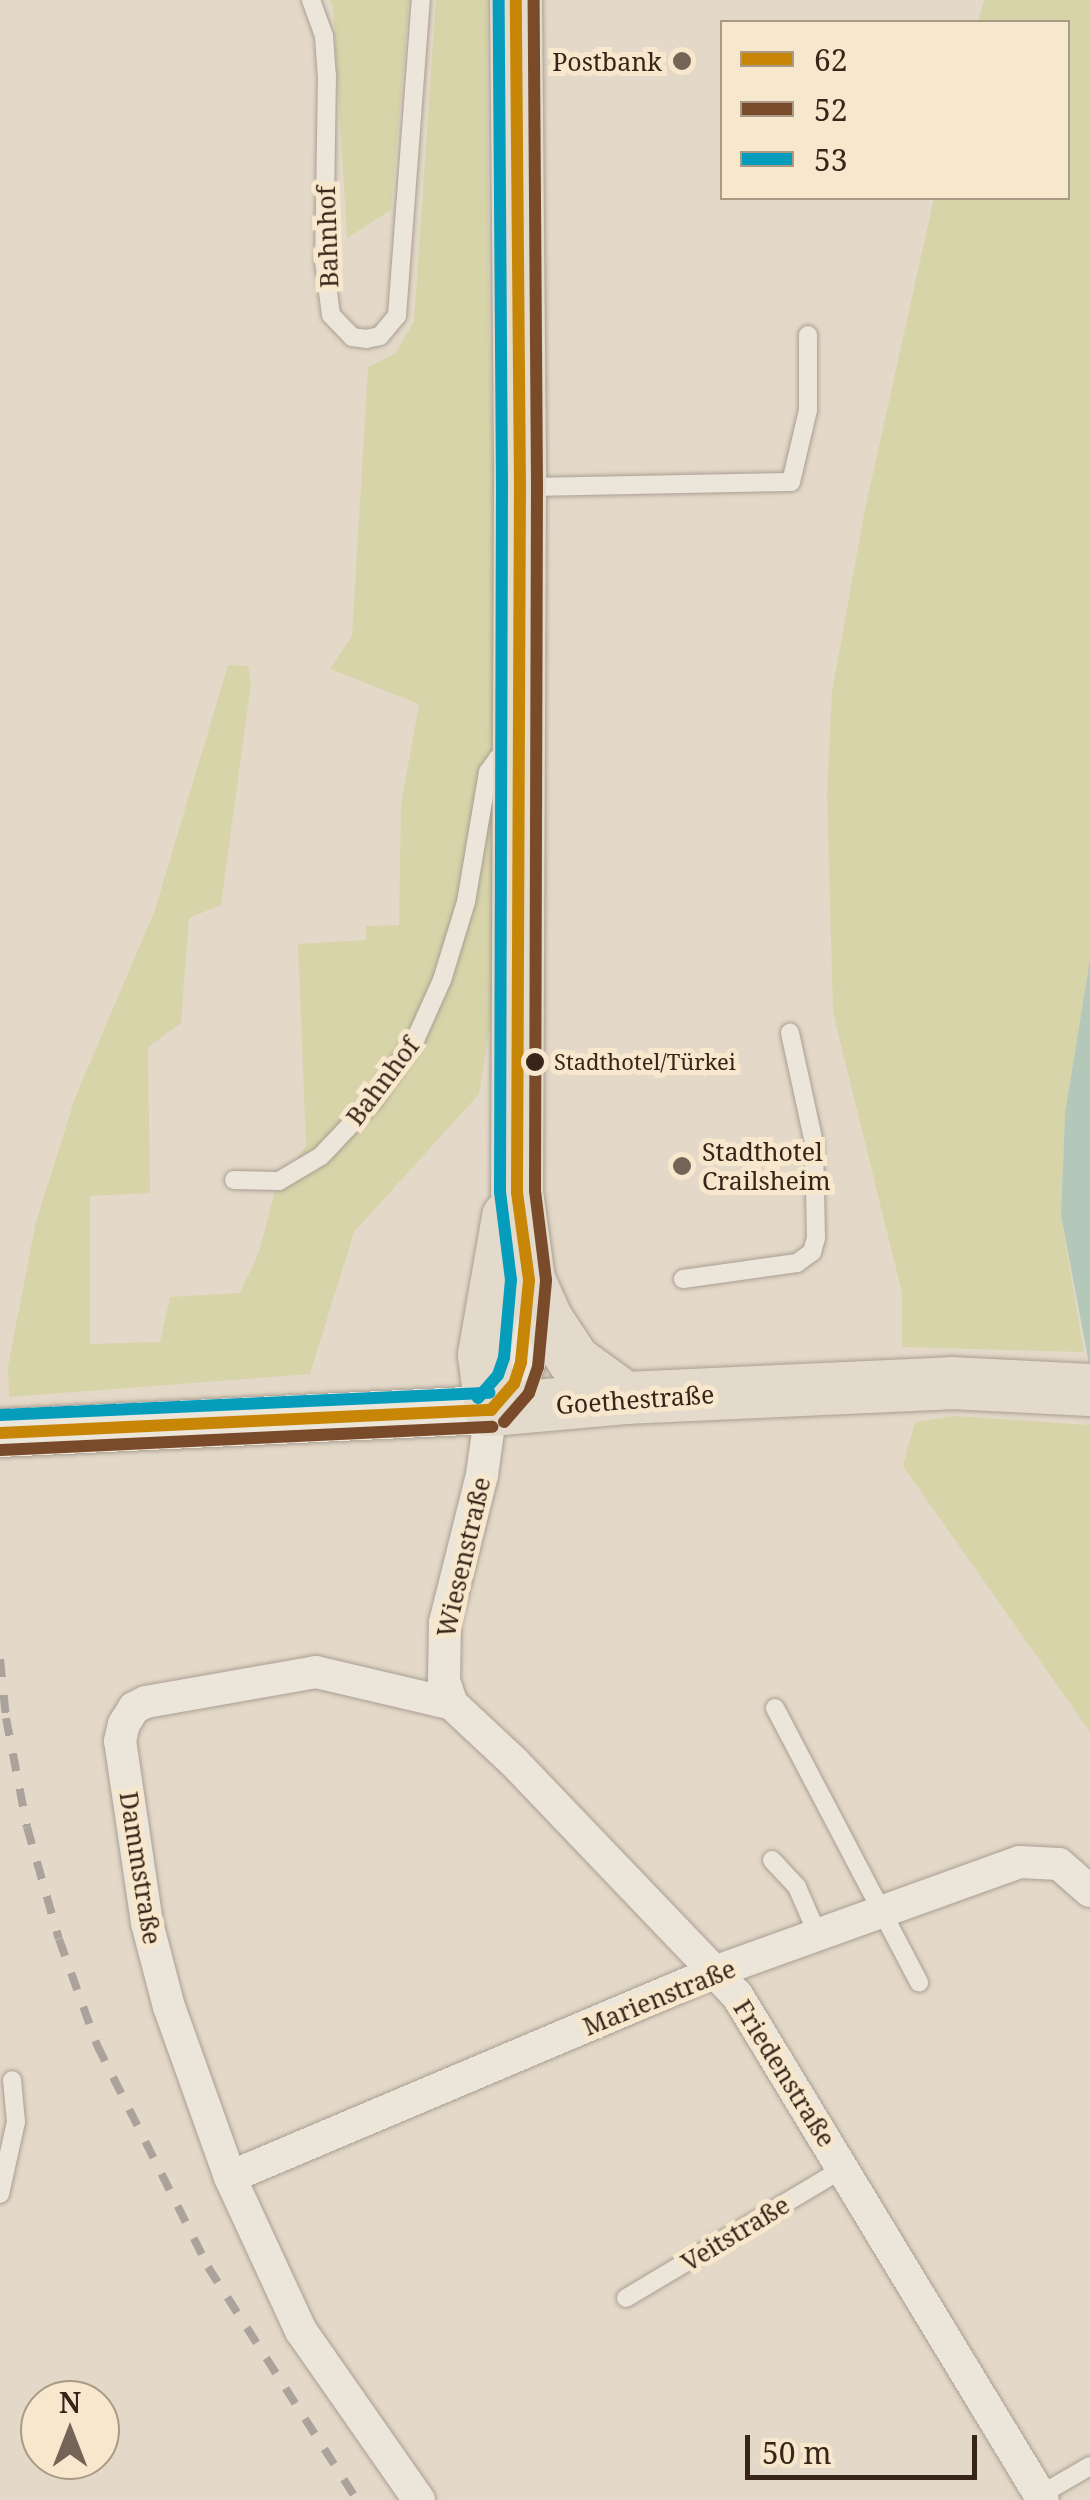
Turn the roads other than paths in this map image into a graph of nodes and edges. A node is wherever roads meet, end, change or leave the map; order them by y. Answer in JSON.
{"nodes":[{"id":1,"x":311,"y":0,"type":"edge"},
{"id":2,"x":421,"y":0,"type":"edge"},
{"id":3,"x":516,"y":0,"type":"edge"},
{"id":4,"x":808,"y":334,"type":"dead end"},
{"id":5,"x":520,"y":487,"type":"junction"},
{"id":6,"x":519,"y":752,"type":"junction"},
{"id":7,"x":790,"y":1033,"type":"dead end"},
{"id":8,"x":234,"y":1180,"type":"dead end"},
{"id":9,"x":517,"y":1192,"type":"junction"},
{"id":10,"x":684,"y":1278,"type":"dead end"},
{"id":11,"x":529,"y":1280,"type":"junction"},
{"id":12,"x":1090,"y":1390,"type":"edge"},
{"id":13,"x":626,"y":1398,"type":"junction"},
{"id":14,"x":491,"y":1410,"type":"junction"},
{"id":15,"x":0,"y":1433,"type":"edge"},
{"id":16,"x":452,"y":1704,"type":"junction"},
{"id":17,"x":775,"y":1708,"type":"dead end"},
{"id":18,"x":772,"y":1860,"type":"dead end"},
{"id":19,"x":1090,"y":1891,"type":"edge"},
{"id":20,"x":879,"y":1913,"type":"junction"},
{"id":21,"x":818,"y":1935,"type":"junction"},
{"id":22,"x":717,"y":1972,"type":"junction"},
{"id":23,"x":919,"y":1982,"type":"dead end"},
{"id":24,"x":12,"y":2080,"type":"dead end"},
{"id":25,"x":844,"y":2168,"type":"junction"},
{"id":26,"x":230,"y":2177,"type":"junction"},
{"id":27,"x":0,"y":2194,"type":"edge"},
{"id":28,"x":626,"y":2298,"type":"dead end"},
{"id":29,"x":1090,"y":2466,"type":"edge"},
{"id":30,"x":1042,"y":2498,"type":"edge"},
{"id":31,"x":418,"y":2500,"type":"edge"}],
"edges":[{"from":1,"to":2,"type":"lane","name":"Bahnhof"},
{"from":3,"to":5,"type":"main road"},
{"from":4,"to":5,"type":"lane"},
{"from":5,"to":6,"type":"main road"},
{"from":6,"to":8,"type":"lane","name":"Bahnhof"},
{"from":6,"to":9,"type":"main road"},
{"from":7,"to":10,"type":"lane"},
{"from":9,"to":11,"type":"main road"},
{"from":9,"to":14,"type":"main road"},
{"from":11,"to":13,"type":"main road"},
{"from":11,"to":14,"type":"main road"},
{"from":12,"to":13,"type":"main road","name":"Goethestraße"},
{"from":13,"to":14,"type":"main road","name":"Goethestraße"},
{"from":14,"to":15,"type":"main road","name":"Goethestraße"},
{"from":14,"to":16,"type":"street","name":"Wiesenstraße"},
{"from":16,"to":22,"type":"street","name":"Friedenstraße"},
{"from":16,"to":26,"type":"street","name":"Dammstraße"},
{"from":17,"to":20,"type":"lane"},
{"from":18,"to":21,"type":"lane"},
{"from":19,"to":20,"type":"street","name":"Marienstraße"},
{"from":20,"to":21,"type":"street","name":"Marienstraße"},
{"from":20,"to":23,"type":"lane"},
{"from":21,"to":22,"type":"street","name":"Marienstraße"},
{"from":22,"to":25,"type":"street","name":"Friedenstraße"},
{"from":22,"to":26,"type":"street","name":"Marienstraße"},
{"from":24,"to":27,"type":"lane"},
{"from":25,"to":28,"type":"lane","name":"Veitstraße"},
{"from":25,"to":30,"type":"street","name":"Friedenstraße"},
{"from":26,"to":31,"type":"street","name":"Dammstraße"},
{"from":29,"to":30,"type":"lane"}]}
